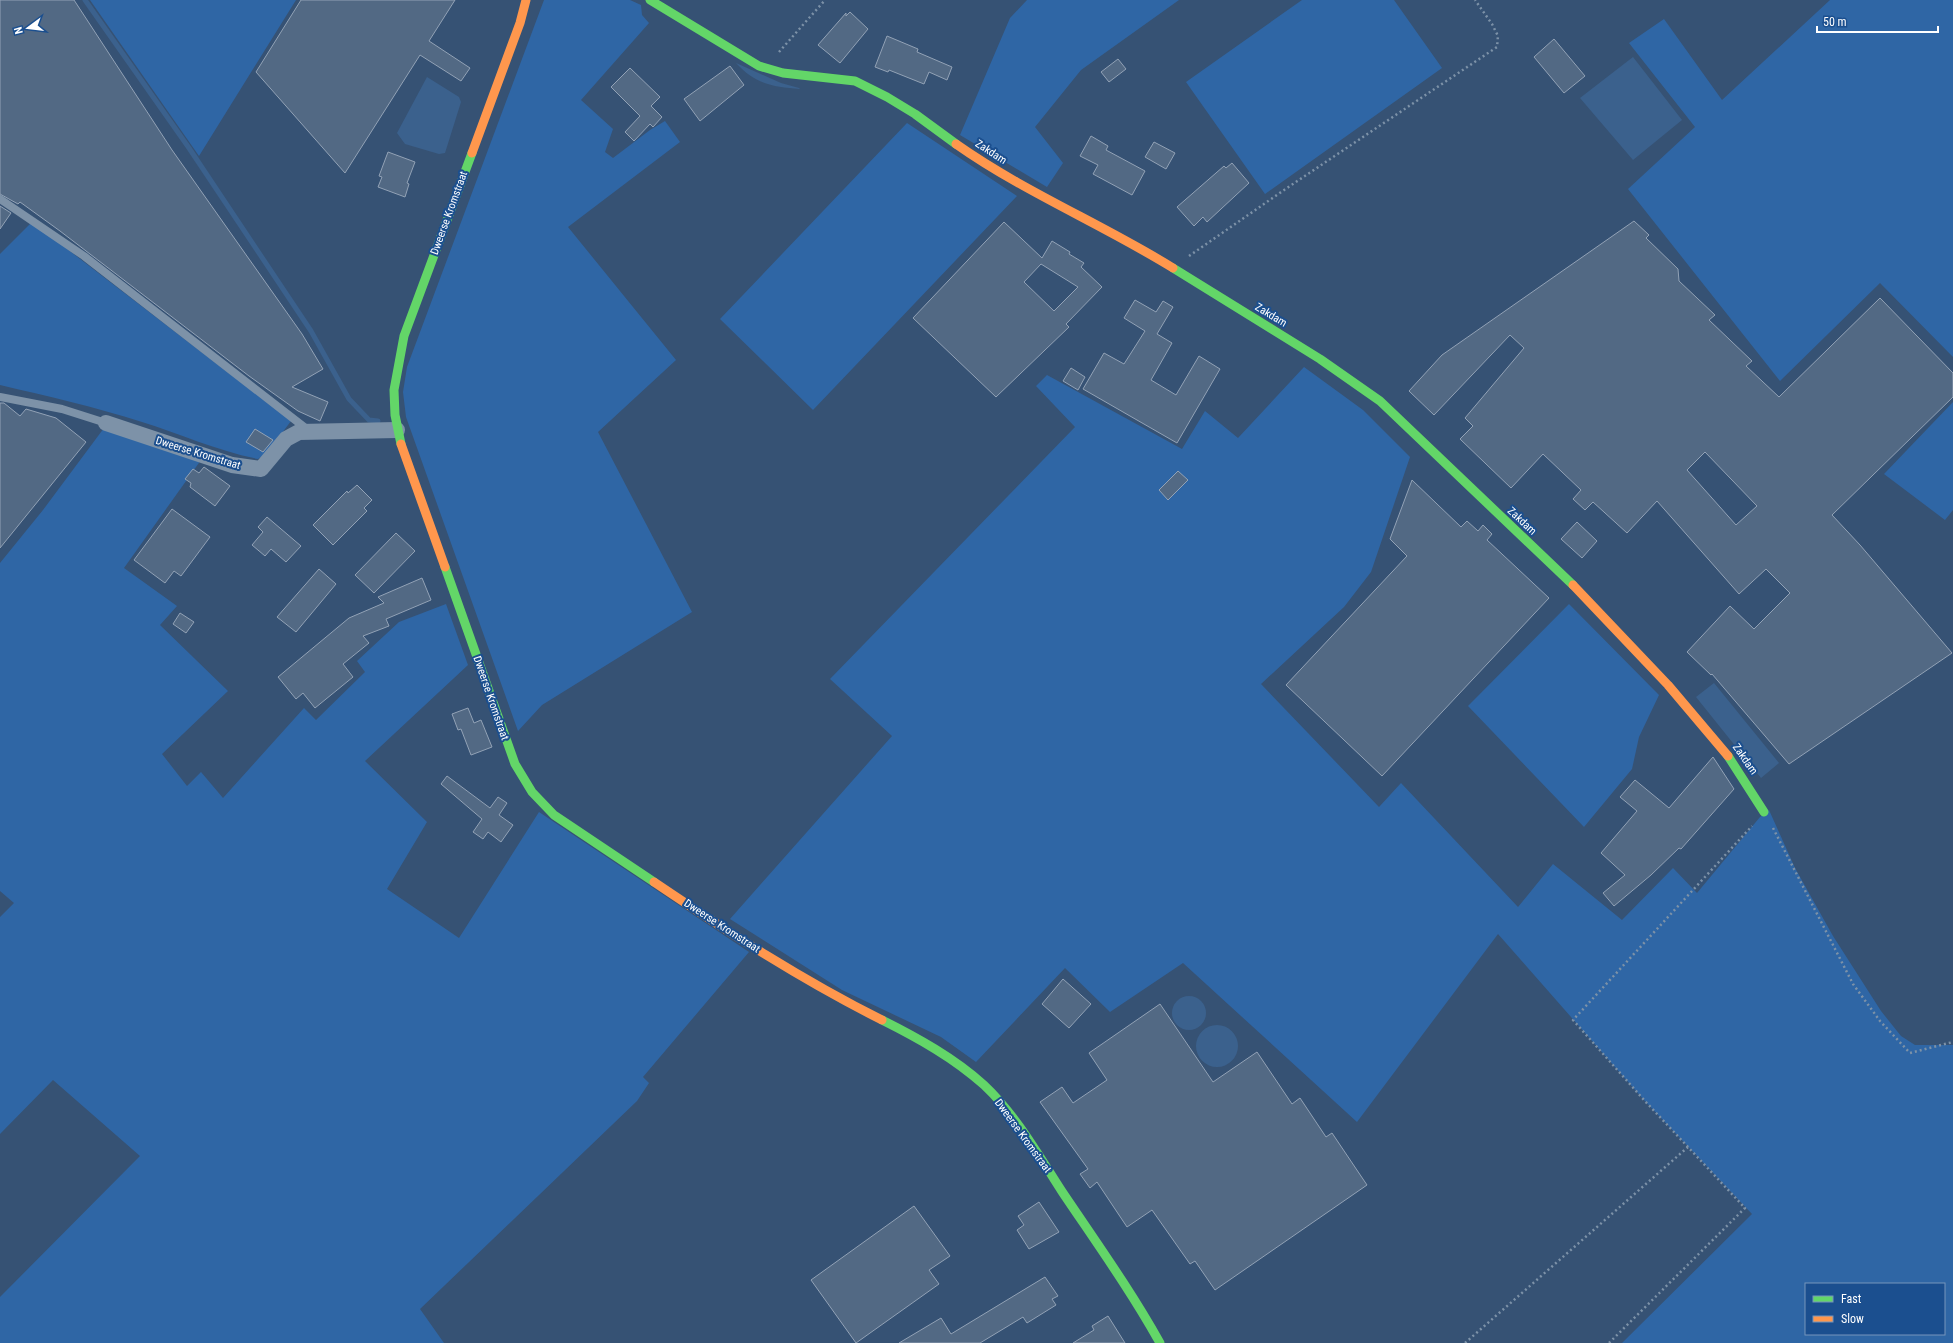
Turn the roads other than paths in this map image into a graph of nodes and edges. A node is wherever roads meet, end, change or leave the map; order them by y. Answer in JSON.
{"nodes":[{"id":1,"x":526,"y":0,"type":"edge"},
{"id":2,"x":650,"y":0,"type":"edge"},
{"id":3,"x":0,"y":199,"type":"edge"},
{"id":4,"x":0,"y":397,"type":"edge"},
{"id":5,"x":106,"y":423,"type":"joint"},
{"id":6,"x":397,"y":430,"type":"junction"},
{"id":7,"x":311,"y":432,"type":"junction"},
{"id":8,"x":1764,"y":812,"type":"road end"},
{"id":9,"x":1160,"y":1343,"type":"edge"}],
"edges":[{"from":1,"to":6,"type":"street","name":"Dweerse Kromstraat"},
{"from":2,"to":8,"type":"street","name":"Zakdam"},
{"from":3,"to":7,"type":"lane"},
{"from":4,"to":5,"type":"lane"},
{"from":5,"to":7,"type":"street","name":"Dweerse Kromstraat"},
{"from":6,"to":7,"type":"street","name":"Dweerse Kromstraat"},
{"from":6,"to":9,"type":"street","name":"Dweerse Kromstraat"}]}
